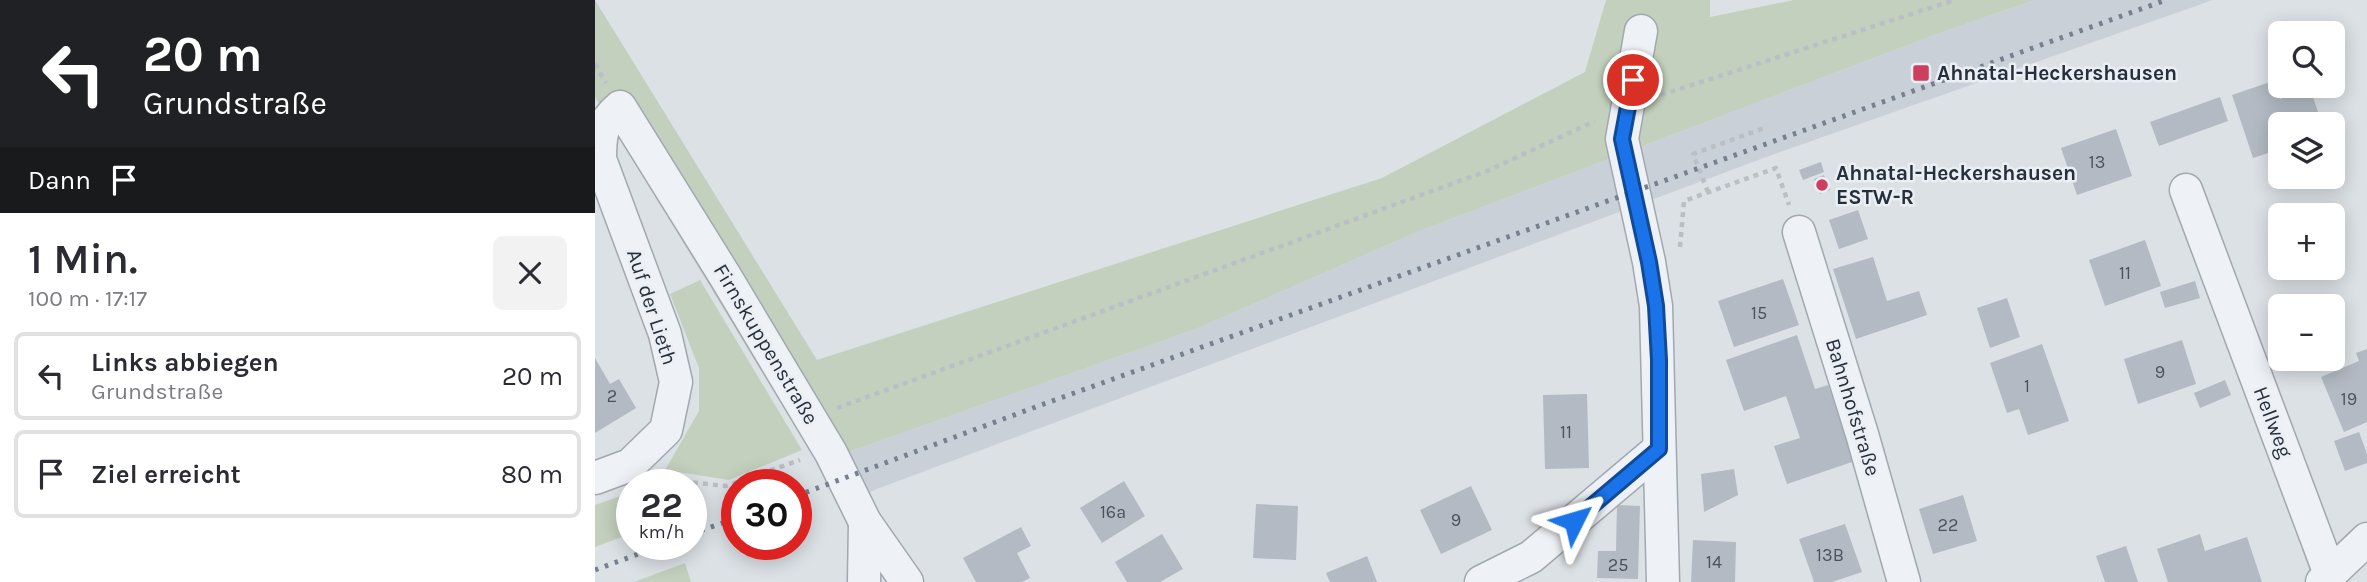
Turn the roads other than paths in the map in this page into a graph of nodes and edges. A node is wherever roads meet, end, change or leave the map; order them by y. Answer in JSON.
{"nodes":[{"id":1,"x":1641,"y":31,"type":"dead end"},
{"id":2,"x":620,"y":107,"type":"joint"},
{"id":3,"x":2186,"y":190,"type":"dead end"},
{"id":4,"x":1798,"y":232,"type":"road end"},
{"id":5,"x":1659,"y":449,"type":"junction"},
{"id":6,"x":595,"y":478,"type":"edge"},
{"id":7,"x":865,"y":523,"type":"junction"},
{"id":8,"x":2367,"y":539,"type":"edge"},
{"id":9,"x":2326,"y":578,"type":"edge"},
{"id":10,"x":864,"y":582,"type":"edge"},
{"id":11,"x":907,"y":582,"type":"edge"},
{"id":12,"x":1481,"y":582,"type":"edge"},
{"id":13,"x":1663,"y":582,"type":"edge"},
{"id":14,"x":1905,"y":582,"type":"edge"}],
"edges":[{"from":1,"to":5,"type":"street"},
{"from":2,"to":6,"type":"street","name":"Auf der Lieth"},
{"from":2,"to":7,"type":"street","name":"Firnskuppenstraße"},
{"from":3,"to":9,"type":"street","name":"Hellweg"},
{"from":4,"to":14,"type":"street","name":"Bahnhofstraße"},
{"from":5,"to":12,"type":"street"},
{"from":5,"to":13,"type":"street"},
{"from":7,"to":10,"type":"street"},
{"from":7,"to":11,"type":"street","name":"Firnskuppenstraße"},
{"from":8,"to":9,"type":"street","name":"Hellweg"}]}
